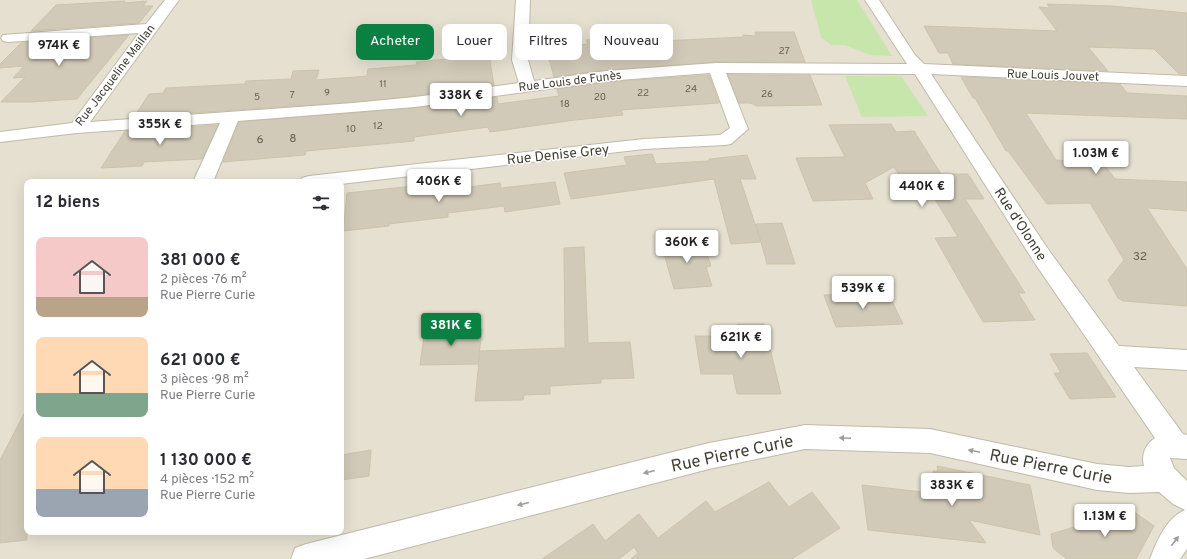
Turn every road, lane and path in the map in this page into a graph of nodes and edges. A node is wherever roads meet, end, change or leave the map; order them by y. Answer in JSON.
{"nodes":[{"id":1,"x":172,"y":0,"type":"edge"},
{"id":2,"x":523,"y":0,"type":"edge"},
{"id":3,"x":872,"y":0,"type":"edge"},
{"id":4,"x":150,"y":28,"type":"junction"},
{"id":5,"x":8,"y":38,"type":"dead end"},
{"id":6,"x":716,"y":68,"type":"junction"},
{"id":7,"x":920,"y":69,"type":"junction"},
{"id":8,"x":1187,"y":81,"type":"edge"},
{"id":9,"x":528,"y":86,"type":"junction"},
{"id":10,"x":231,"y":118,"type":"junction"},
{"id":11,"x":77,"y":128,"type":"junction"},
{"id":12,"x":0,"y":137,"type":"edge"},
{"id":13,"x":204,"y":179,"type":"edge"},
{"id":14,"x":335,"y":179,"type":"edge"},
{"id":15,"x":1111,"y":356,"type":"junction"},
{"id":16,"x":1187,"y":360,"type":"edge"},
{"id":17,"x":1181,"y":446,"type":"edge"},
{"id":18,"x":1165,"y":479,"type":"junction"},
{"id":19,"x":1187,"y":497,"type":"edge"},
{"id":20,"x":1187,"y":524,"type":"edge"},
{"id":21,"x":306,"y":559,"type":"edge"},
{"id":22,"x":1165,"y":559,"type":"edge"}],
"edges":[{"from":1,"to":4,"type":"street","name":"Rue Jacqueline Maillan"},
{"from":2,"to":9,"type":"street"},
{"from":3,"to":7,"type":"street","name":"Rue d'Olonne"},
{"from":4,"to":5,"type":"street"},
{"from":4,"to":11,"type":"street","name":"Rue Jacqueline Maillan"},
{"from":6,"to":7,"type":"street","name":"Rue Louis de Funès"},
{"from":6,"to":9,"type":"street","name":"Rue Louis de Funès"},
{"from":6,"to":14,"type":"street","name":"Rue Denise Grey"},
{"from":7,"to":8,"type":"street","name":"Rue Louis Jouvet"},
{"from":7,"to":15,"type":"street","name":"Rue d'Olonne"},
{"from":9,"to":10,"type":"street","name":"Rue Louis de Funès"},
{"from":10,"to":11,"type":"street","name":"Rue Louis de Funès"},
{"from":10,"to":13,"type":"street"},
{"from":11,"to":12,"type":"street","name":"Rue Jacqueline Maillan"},
{"from":15,"to":16,"type":"street"},
{"from":15,"to":17,"type":"street","name":"Rue d'Olonne"},
{"from":17,"to":18,"type":"street","name":"Rue d'Olonne"},
{"from":18,"to":19,"type":"street","name":"Rue d'Olonne"},
{"from":18,"to":21,"type":"street","name":"Rue Pierre Curie","one_way":true},
{"from":22,"to":20,"type":"street","one_way":true}]}
